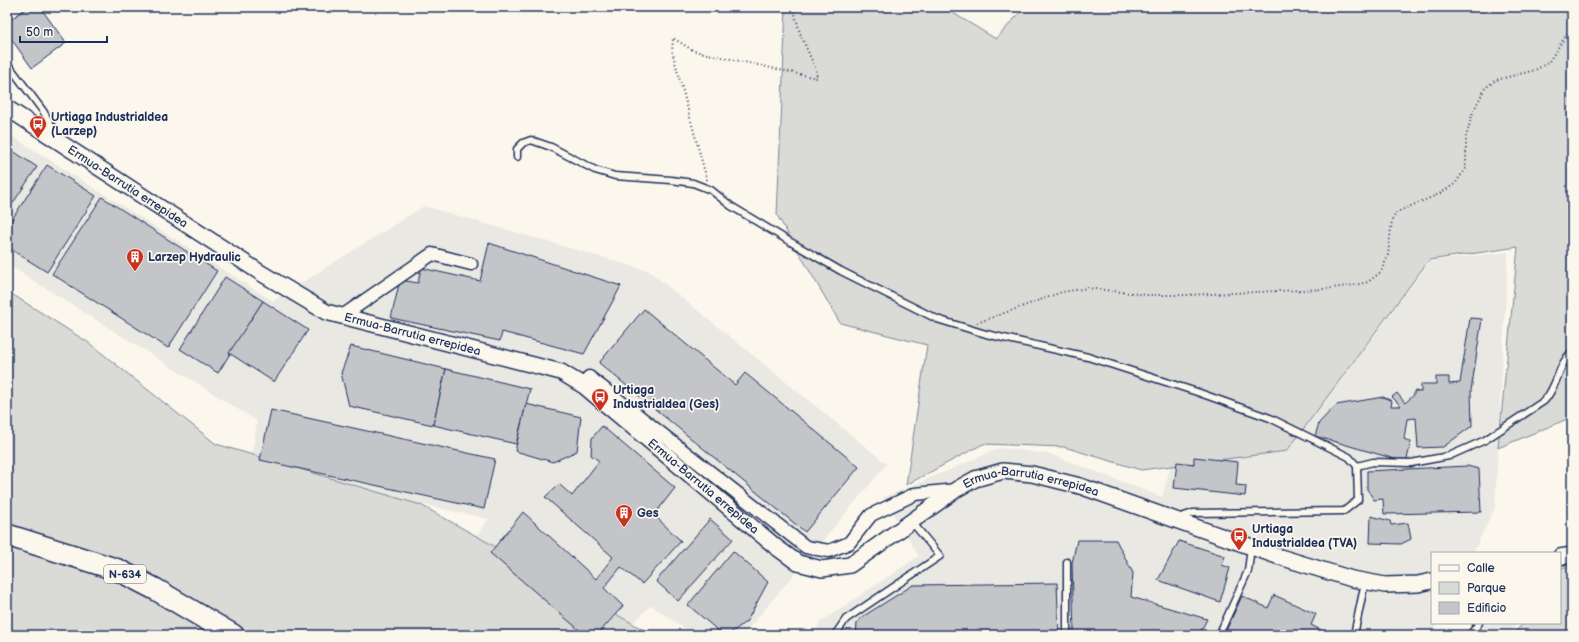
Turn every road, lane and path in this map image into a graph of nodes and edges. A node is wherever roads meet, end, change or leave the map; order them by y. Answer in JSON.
{"nodes":[{"id":1,"x":793,"y":7,"type":"edge"},
{"id":2,"x":1572,"y":22,"type":"edge"},
{"id":3,"x":7,"y":63,"type":"edge"},
{"id":4,"x":7,"y":108,"type":"edge"},
{"id":5,"x":62,"y":144,"type":"junction"},
{"id":6,"x":517,"y":157,"type":"dead end"},
{"id":7,"x":711,"y":190,"type":"junction"},
{"id":8,"x":471,"y":264,"type":"dead end"},
{"id":9,"x":341,"y":317,"type":"junction"},
{"id":10,"x":964,"y":327,"type":"junction"},
{"id":11,"x":1572,"y":352,"type":"edge"},
{"id":12,"x":584,"y":386,"type":"junction"},
{"id":13,"x":1357,"y":466,"type":"junction"},
{"id":14,"x":957,"y":489,"type":"junction"},
{"id":15,"x":1172,"y":519,"type":"junction"},
{"id":16,"x":911,"y":521,"type":"junction"},
{"id":17,"x":7,"y":535,"type":"edge"},
{"id":18,"x":1251,"y":547,"type":"junction"},
{"id":19,"x":1572,"y":555,"type":"edge"},
{"id":20,"x":1561,"y":557,"type":"edge"},
{"id":21,"x":1067,"y":562,"type":"dead end"},
{"id":22,"x":1431,"y":581,"type":"edge"},
{"id":23,"x":1365,"y":582,"type":"junction"},
{"id":24,"x":1478,"y":624,"type":"edge"},
{"id":25,"x":233,"y":635,"type":"edge"},
{"id":26,"x":836,"y":635,"type":"edge"},
{"id":27,"x":1067,"y":635,"type":"edge"},
{"id":28,"x":1219,"y":635,"type":"edge"},
{"id":29,"x":1354,"y":635,"type":"edge"},
{"id":30,"x":1470,"y":635,"type":"edge"}],
"edges":[{"from":1,"to":7,"type":"path"},
{"from":2,"to":10,"type":"path"},
{"from":3,"to":5,"type":"lane"},
{"from":4,"to":5,"type":"street","name":"Ermua-Barrutia errepidea"},
{"from":5,"to":9,"type":"street","name":"Ermua-Barrutia errepidea"},
{"from":6,"to":7,"type":"lane"},
{"from":7,"to":10,"type":"lane"},
{"from":8,"to":9,"type":"street"},
{"from":9,"to":12,"type":"street","name":"Ermua-Barrutia errepidea"},
{"from":10,"to":13,"type":"lane"},
{"from":11,"to":13,"type":"lane"},
{"from":12,"to":14,"type":"street"},
{"from":12,"to":16,"type":"street","name":"Ermua-Barrutia errepidea"},
{"from":13,"to":15,"type":"lane"},
{"from":14,"to":15,"type":"street","name":"Ermua-Barrutia errepidea"},
{"from":14,"to":16,"type":"street","name":"Ermua-Barrutia errepidea"},
{"from":15,"to":18,"type":"street","name":"Ermua-Barrutia errepidea"},
{"from":16,"to":26,"type":"lane"},
{"from":17,"to":25,"type":"highway","number":"N-634"},
{"from":18,"to":23,"type":"street","name":"Ermua-Barrutia errepidea"},
{"from":18,"to":28,"type":"lane"},
{"from":19,"to":20,"type":"street"},
{"from":21,"to":27,"type":"lane"},
{"from":22,"to":23,"type":"street","name":"Ermua-Barrutia errepidea"},
{"from":23,"to":29,"type":"lane"},
{"from":24,"to":30,"type":"lane"}]}
